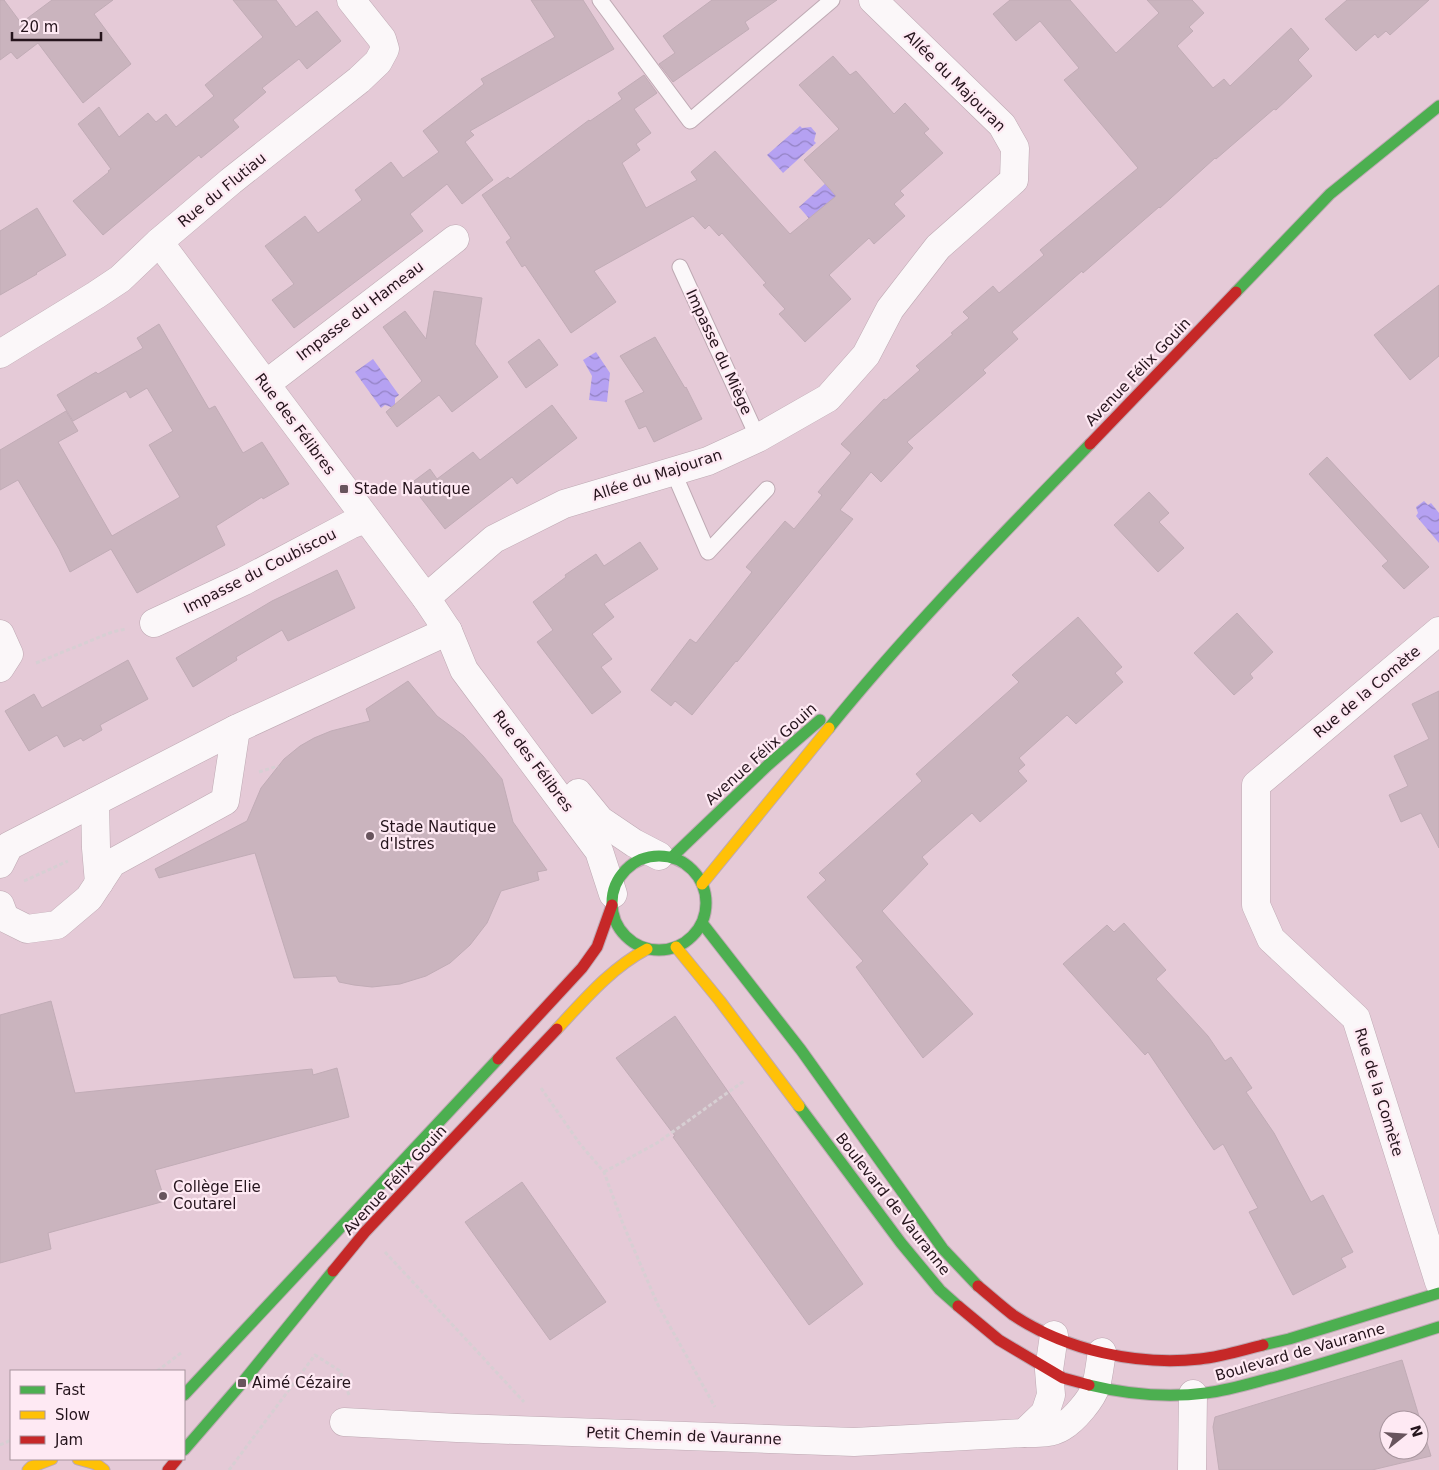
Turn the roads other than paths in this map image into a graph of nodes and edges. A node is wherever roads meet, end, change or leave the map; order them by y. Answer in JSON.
{"nodes":[{"id":1,"x":350,"y":0,"type":"edge"},
{"id":2,"x":600,"y":0,"type":"edge"},
{"id":3,"x":832,"y":0,"type":"edge"},
{"id":4,"x":873,"y":0,"type":"edge"},
{"id":5,"x":1439,"y":106,"type":"edge"},
{"id":6,"x":455,"y":239,"type":"dead end"},
{"id":7,"x":159,"y":242,"type":"junction"},
{"id":8,"x":680,"y":267,"type":"dead end"},
{"id":9,"x":0,"y":354,"type":"edge"},
{"id":10,"x":266,"y":384,"type":"junction"},
{"id":11,"x":758,"y":438,"type":"junction"},
{"id":12,"x":672,"y":471,"type":"junction"},
{"id":13,"x":767,"y":489,"type":"dead end"},
{"id":14,"x":366,"y":519,"type":"junction"},
{"id":15,"x":426,"y":598,"type":"junction"},
{"id":16,"x":154,"y":623,"type":"road end"},
{"id":17,"x":448,"y":631,"type":"junction"},
{"id":18,"x":1439,"y":631,"type":"edge"},
{"id":19,"x":0,"y":634,"type":"edge"},
{"id":20,"x":0,"y":668,"type":"edge"},
{"id":21,"x":872,"y":675,"type":"junction"},
{"id":22,"x":236,"y":730,"type":"junction"},
{"id":23,"x":95,"y":802,"type":"junction"},
{"id":24,"x":666,"y":856,"type":"junction"},
{"id":25,"x":0,"y":864,"type":"edge"},
{"id":26,"x":99,"y":883,"type":"junction"},
{"id":27,"x":702,"y":884,"type":"junction"},
{"id":28,"x":612,"y":899,"type":"junction"},
{"id":29,"x":0,"y":905,"type":"edge"},
{"id":30,"x":702,"y":922,"type":"junction"},
{"id":31,"x":676,"y":948,"type":"junction"},
{"id":32,"x":647,"y":949,"type":"junction"},
{"id":33,"x":1439,"y":1282,"type":"edge"},
{"id":34,"x":1439,"y":1294,"type":"edge"},
{"id":35,"x":1439,"y":1327,"type":"edge"},
{"id":36,"x":1054,"y":1335,"type":"junction"},
{"id":37,"x":1102,"y":1352,"type":"junction"},
{"id":38,"x":1049,"y":1370,"type":"junction"},
{"id":39,"x":1096,"y":1386,"type":"junction"},
{"id":40,"x":185,"y":1394,"type":"edge"},
{"id":41,"x":1193,"y":1394,"type":"junction"},
{"id":42,"x":344,"y":1422,"type":"dead end"},
{"id":43,"x":1024,"y":1433,"type":"junction"},
{"id":44,"x":185,"y":1449,"type":"edge"},
{"id":45,"x":49,"y":1460,"type":"edge"},
{"id":46,"x":87,"y":1460,"type":"edge"},
{"id":47,"x":28,"y":1470,"type":"edge"},
{"id":48,"x":104,"y":1470,"type":"edge"},
{"id":49,"x":1192,"y":1470,"type":"edge"}],
"edges":[{"from":1,"to":7,"type":"street","name":"Rue du Flutiau"},
{"from":2,"to":3,"type":"lane"},
{"from":4,"to":11,"type":"street","name":"Allée du Majouran"},
{"from":5,"to":21,"type":"main road","name":"Avenue Félix Gouin"},
{"from":6,"to":10,"type":"street","name":"Impasse du Hameau"},
{"from":7,"to":9,"type":"street","name":"Rue du Flutiau"},
{"from":7,"to":10,"type":"street","name":"Rue des Félibres"},
{"from":8,"to":11,"type":"lane","name":"Impasse du Miège"},
{"from":10,"to":14,"type":"street","name":"Rue des Félibres"},
{"from":11,"to":12,"type":"street","name":"Allée du Majouran"},
{"from":12,"to":13,"type":"lane"},
{"from":12,"to":15,"type":"street","name":"Allée du Majouran"},
{"from":14,"to":15,"type":"street","name":"Rue des Félibres"},
{"from":14,"to":16,"type":"street","name":"Impasse du Coubiscou"},
{"from":15,"to":17,"type":"street","name":"Rue des Félibres"},
{"from":17,"to":22,"type":"street"},
{"from":17,"to":24,"type":"street","name":"Rue des Félibres"},
{"from":17,"to":28,"type":"street","name":"Rue des Félibres"},
{"from":18,"to":33,"type":"street","name":"Rue de la Comète"},
{"from":19,"to":20,"type":"street"},
{"from":21,"to":24,"type":"main road","name":"Avenue Félix Gouin"},
{"from":21,"to":27,"type":"main road","name":"Avenue Félix Gouin"},
{"from":22,"to":23,"type":"street"},
{"from":22,"to":26,"type":"street"},
{"from":23,"to":25,"type":"street"},
{"from":23,"to":26,"type":"street"},
{"from":24,"to":27,"type":"main road"},
{"from":24,"to":28,"type":"main road"},
{"from":26,"to":29,"type":"street"},
{"from":27,"to":30,"type":"main road"},
{"from":28,"to":32,"type":"main road"},
{"from":28,"to":40,"type":"main road","name":"Avenue Félix Gouin"},
{"from":30,"to":31,"type":"main road"},
{"from":30,"to":36,"type":"main road","name":"Boulevard de Vauranne"},
{"from":31,"to":32,"type":"main road"},
{"from":31,"to":38,"type":"main road","name":"Boulevard de Vauranne"},
{"from":32,"to":44,"type":"main road","name":"Avenue Félix Gouin"},
{"from":34,"to":37,"type":"main road","name":"Boulevard de Vauranne"},
{"from":35,"to":41,"type":"main road","name":"Boulevard de Vauranne"},
{"from":36,"to":37,"type":"main road","name":"Boulevard de Vauranne"},
{"from":36,"to":38,"type":"street"},
{"from":37,"to":39,"type":"street","name":"Petit Chemin de Vauranne"},
{"from":38,"to":39,"type":"main road","name":"Boulevard de Vauranne"},
{"from":38,"to":43,"type":"street"},
{"from":39,"to":41,"type":"main road","name":"Boulevard de Vauranne"},
{"from":39,"to":43,"type":"street","name":"Petit Chemin de Vauranne"},
{"from":41,"to":49,"type":"street"},
{"from":42,"to":43,"type":"street","name":"Petit Chemin de Vauranne"},
{"from":45,"to":47,"type":"main road"},
{"from":46,"to":48,"type":"main road"}]}
